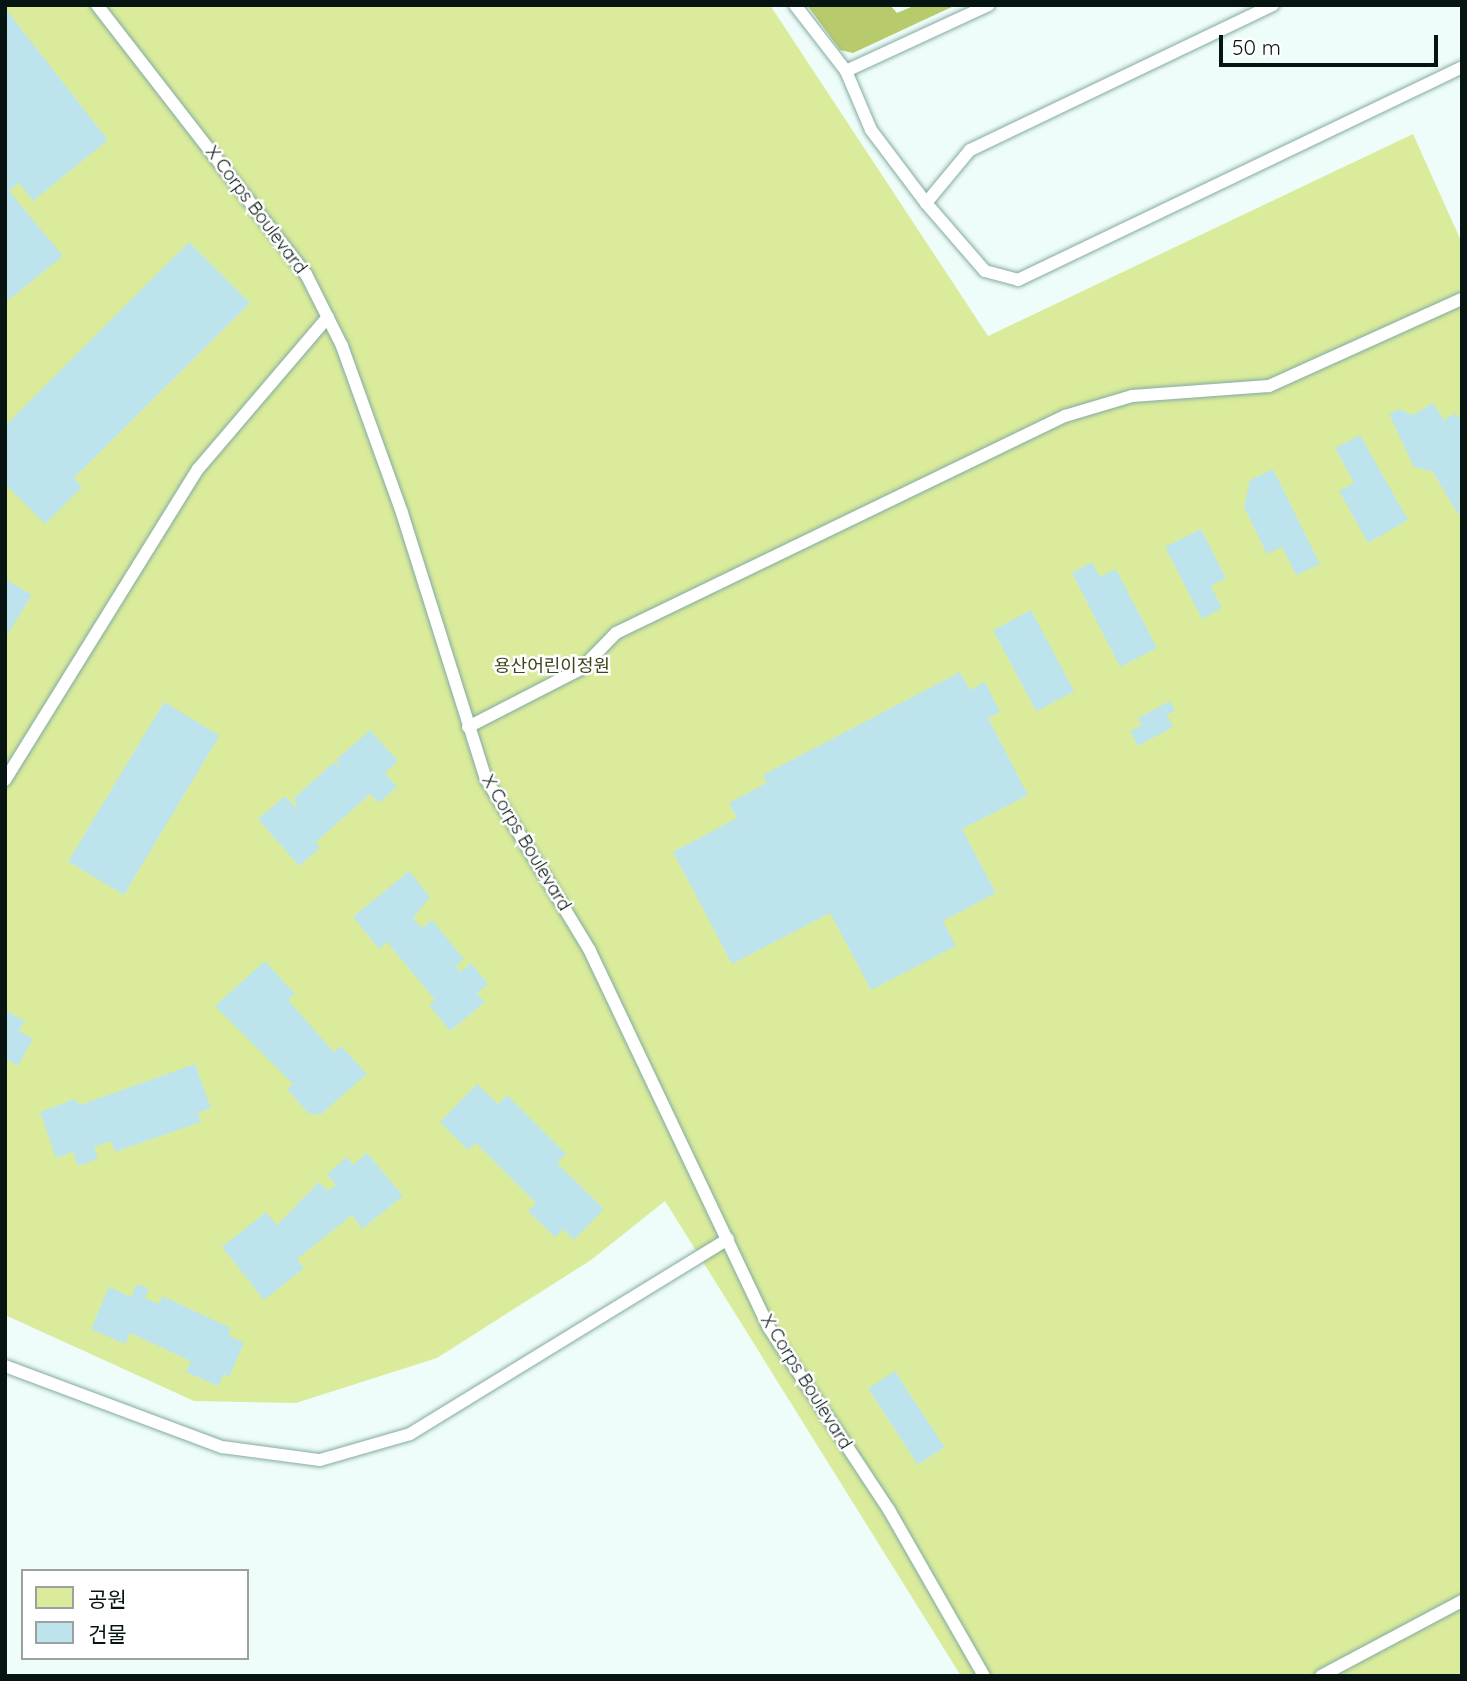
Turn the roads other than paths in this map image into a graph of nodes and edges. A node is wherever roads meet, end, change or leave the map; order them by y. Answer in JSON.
{"nodes":[{"id":1,"x":97,"y":5,"type":"edge"},
{"id":2,"x":795,"y":5,"type":"edge"},
{"id":3,"x":989,"y":5,"type":"edge"},
{"id":4,"x":1273,"y":5,"type":"edge"},
{"id":5,"x":1462,"y":67,"type":"edge"},
{"id":6,"x":846,"y":71,"type":"junction"},
{"id":7,"x":926,"y":203,"type":"junction"},
{"id":8,"x":1462,"y":299,"type":"edge"},
{"id":9,"x":328,"y":317,"type":"junction"},
{"id":10,"x":468,"y":727,"type":"junction"},
{"id":11,"x":5,"y":780,"type":"edge"},
{"id":12,"x":728,"y":1239,"type":"junction"},
{"id":13,"x":5,"y":1366,"type":"edge"},
{"id":14,"x":1462,"y":1601,"type":"edge"},
{"id":15,"x":984,"y":1676,"type":"edge"},
{"id":16,"x":1321,"y":1676,"type":"edge"}],
"edges":[{"from":1,"to":9,"type":"lane","name":"X Corps Boulevard"},
{"from":2,"to":6,"type":"lane"},
{"from":3,"to":6,"type":"lane"},
{"from":4,"to":7,"type":"lane"},
{"from":5,"to":7,"type":"lane"},
{"from":6,"to":7,"type":"lane"},
{"from":8,"to":10,"type":"lane"},
{"from":9,"to":10,"type":"lane","name":"X Corps Boulevard"},
{"from":9,"to":11,"type":"lane"},
{"from":10,"to":12,"type":"lane","name":"X Corps Boulevard"},
{"from":12,"to":13,"type":"lane"},
{"from":12,"to":15,"type":"lane","name":"X Corps Boulevard"},
{"from":14,"to":16,"type":"lane"}]}
